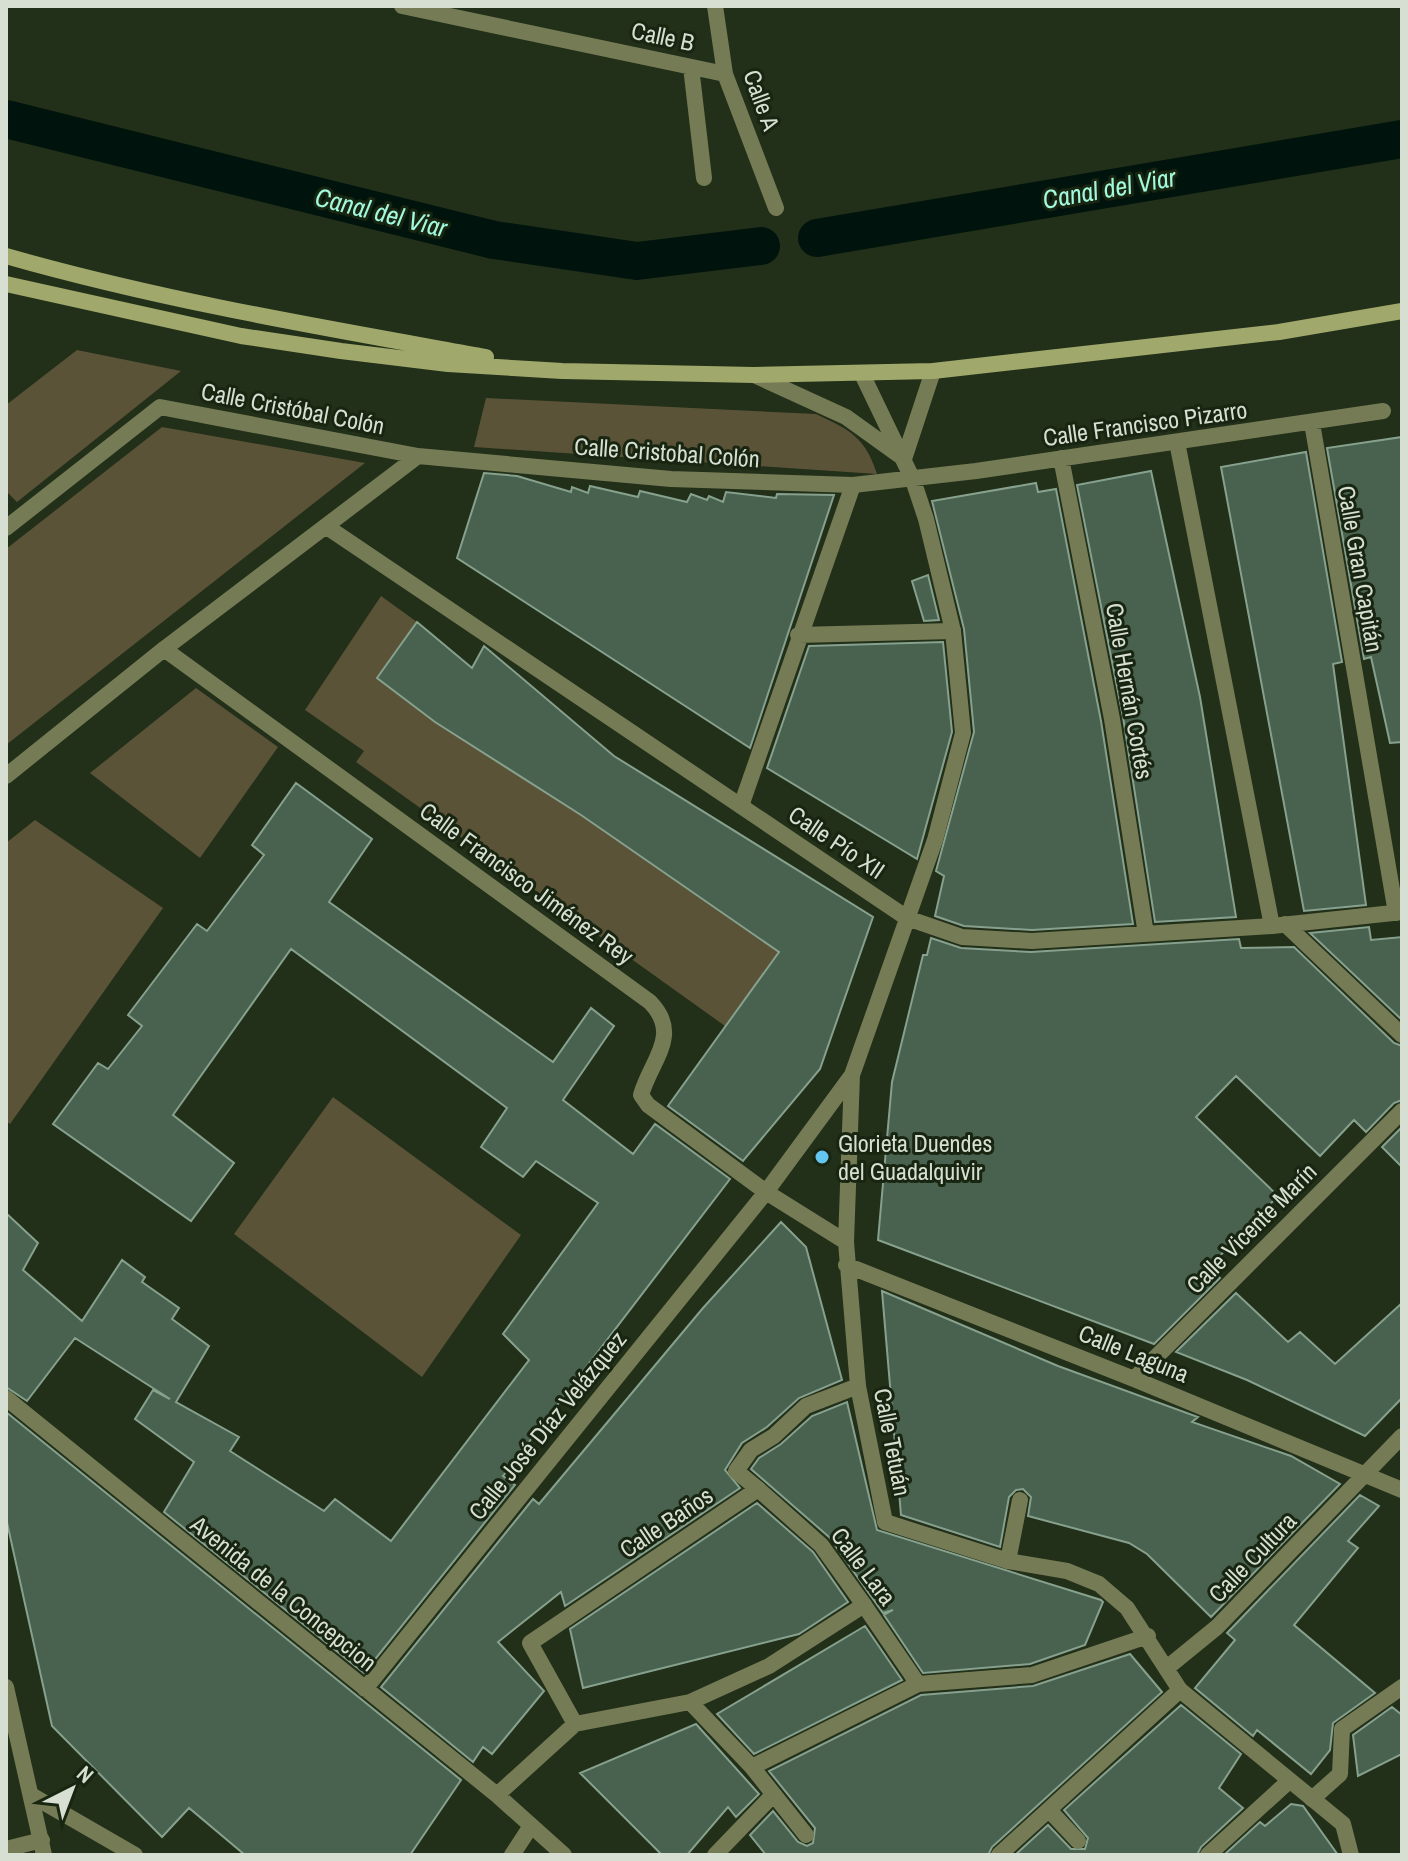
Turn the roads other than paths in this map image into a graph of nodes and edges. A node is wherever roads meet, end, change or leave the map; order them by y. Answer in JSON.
{"nodes":[{"id":1,"x":402,"y":6,"type":"edge"},
{"id":2,"x":715,"y":6,"type":"edge"},
{"id":3,"x":691,"y":67,"type":"junction"},
{"id":4,"x":725,"y":74,"type":"junction"},
{"id":5,"x":704,"y":178,"type":"dead end"},
{"id":6,"x":776,"y":208,"type":"dead end"},
{"id":7,"x":6,"y":256,"type":"edge"},
{"id":8,"x":6,"y":284,"type":"edge"},
{"id":9,"x":1402,"y":311,"type":"edge"},
{"id":10,"x":562,"y":371,"type":"junction"},
{"id":11,"x":933,"y":371,"type":"junction"},
{"id":12,"x":862,"y":374,"type":"junction"},
{"id":13,"x":754,"y":375,"type":"junction"},
{"id":14,"x":1383,"y":411,"type":"dead end"},
{"id":15,"x":1312,"y":423,"type":"junction"},
{"id":16,"x":1177,"y":442,"type":"junction"},
{"id":17,"x":418,"y":456,"type":"junction"},
{"id":18,"x":1061,"y":458,"type":"junction"},
{"id":19,"x":904,"y":459,"type":"junction"},
{"id":20,"x":913,"y":480,"type":"junction"},
{"id":21,"x":853,"y":485,"type":"junction"},
{"id":22,"x":327,"y":527,"type":"junction"},
{"id":23,"x":6,"y":528,"type":"edge"},
{"id":24,"x":953,"y":631,"type":"junction"},
{"id":25,"x":798,"y":635,"type":"junction"},
{"id":26,"x":164,"y":649,"type":"junction"},
{"id":27,"x":6,"y":776,"type":"edge"},
{"id":28,"x":741,"y":806,"type":"junction"},
{"id":29,"x":1399,"y":912,"type":"edge"},
{"id":30,"x":907,"y":918,"type":"junction"},
{"id":31,"x":1279,"y":925,"type":"junction"},
{"id":32,"x":1146,"y":934,"type":"junction"},
{"id":33,"x":1402,"y":1035,"type":"edge"},
{"id":34,"x":852,"y":1075,"type":"junction"},
{"id":35,"x":1402,"y":1111,"type":"edge"},
{"id":36,"x":766,"y":1192,"type":"junction"},
{"id":37,"x":846,"y":1242,"type":"junction"},
{"id":38,"x":846,"y":1265,"type":"junction"},
{"id":39,"x":1134,"y":1379,"type":"junction"},
{"id":40,"x":858,"y":1386,"type":"junction"},
{"id":41,"x":6,"y":1398,"type":"edge"},
{"id":42,"x":1402,"y":1436,"type":"edge"},
{"id":43,"x":1365,"y":1474,"type":"junction"},
{"id":44,"x":758,"y":1489,"type":"junction"},
{"id":45,"x":1402,"y":1490,"type":"edge"},
{"id":46,"x":1020,"y":1500,"type":"dead end"},
{"id":47,"x":1008,"y":1561,"type":"junction"},
{"id":48,"x":864,"y":1605,"type":"junction"},
{"id":49,"x":1148,"y":1636,"type":"junction"},
{"id":50,"x":1168,"y":1667,"type":"junction"},
{"id":51,"x":918,"y":1684,"type":"junction"},
{"id":52,"x":6,"y":1687,"type":"edge"},
{"id":53,"x":1402,"y":1687,"type":"edge"},
{"id":54,"x":365,"y":1689,"type":"junction"},
{"id":55,"x":1180,"y":1690,"type":"junction"},
{"id":56,"x":690,"y":1702,"type":"junction"},
{"id":57,"x":575,"y":1724,"type":"junction"},
{"id":58,"x":752,"y":1767,"type":"junction"},
{"id":59,"x":1289,"y":1781,"type":"junction"},
{"id":60,"x":31,"y":1795,"type":"junction"},
{"id":61,"x":497,"y":1795,"type":"junction"},
{"id":62,"x":773,"y":1795,"type":"junction"},
{"id":63,"x":1312,"y":1799,"type":"junction"},
{"id":64,"x":1049,"y":1810,"type":"junction"},
{"id":65,"x":531,"y":1826,"type":"junction"},
{"id":66,"x":806,"y":1835,"type":"dead end"},
{"id":67,"x":1078,"y":1841,"type":"dead end"},
{"id":68,"x":43,"y":1848,"type":"edge"},
{"id":69,"x":6,"y":1849,"type":"edge"},
{"id":70,"x":135,"y":1855,"type":"edge"},
{"id":71,"x":512,"y":1855,"type":"edge"},
{"id":72,"x":564,"y":1855,"type":"edge"},
{"id":73,"x":715,"y":1855,"type":"edge"},
{"id":74,"x":999,"y":1855,"type":"edge"},
{"id":75,"x":1208,"y":1855,"type":"edge"},
{"id":76,"x":1351,"y":1855,"type":"edge"}],
"edges":[{"from":1,"to":3,"type":"street","name":"Calle B"},
{"from":2,"to":4,"type":"street","name":"Calle A"},
{"from":3,"to":4,"type":"street","name":"Calle B"},
{"from":3,"to":5,"type":"street"},
{"from":4,"to":6,"type":"street","name":"Calle A"},
{"from":7,"to":10,"type":"main road"},
{"from":8,"to":10,"type":"main road"},
{"from":9,"to":11,"type":"main road"},
{"from":10,"to":13,"type":"main road"},
{"from":11,"to":12,"type":"main road"},
{"from":11,"to":19,"type":"street"},
{"from":12,"to":13,"type":"main road"},
{"from":12,"to":19,"type":"street","name":"Calle José Díaz Velázquez"},
{"from":13,"to":19,"type":"street"},
{"from":14,"to":15,"type":"street","name":"Calle Francisco Pizarro"},
{"from":15,"to":16,"type":"street","name":"Calle Francisco Pizarro"},
{"from":15,"to":29,"type":"street","name":"Calle Gran Capitán"},
{"from":16,"to":18,"type":"street","name":"Calle Francisco Pizarro"},
{"from":16,"to":31,"type":"street"},
{"from":17,"to":21,"type":"street","name":"Calle Cristobal Colón"},
{"from":17,"to":22,"type":"street"},
{"from":17,"to":23,"type":"street","name":"Calle Cristóbal Colón"},
{"from":18,"to":20,"type":"street","name":"Calle Francisco Pizarro"},
{"from":18,"to":32,"type":"street","name":"Calle Hernán Cortés"},
{"from":19,"to":20,"type":"street","name":"Calle José Díaz Velázquez"},
{"from":20,"to":21,"type":"street","name":"Calle Cristobal Colón"},
{"from":20,"to":24,"type":"street","name":"Calle José Díaz Velázquez"},
{"from":21,"to":25,"type":"street"},
{"from":22,"to":26,"type":"street"},
{"from":22,"to":28,"type":"street","name":"Calle Pío XII"},
{"from":24,"to":25,"type":"street"},
{"from":24,"to":30,"type":"street","name":"Calle José Díaz Velázquez"},
{"from":25,"to":28,"type":"street"},
{"from":26,"to":27,"type":"street"},
{"from":26,"to":36,"type":"street","name":"Calle Francisco Jiménez Rey"},
{"from":28,"to":30,"type":"street","name":"Calle Pío XII"},
{"from":29,"to":31,"type":"street","name":"Calle Pío XII"},
{"from":30,"to":32,"type":"street","name":"Calle Pío XII"},
{"from":30,"to":34,"type":"street","name":"Calle José Díaz Velázquez"},
{"from":31,"to":32,"type":"street","name":"Calle Pío XII"},
{"from":31,"to":33,"type":"street"},
{"from":34,"to":36,"type":"street","name":"Calle José Díaz Velázquez"},
{"from":34,"to":37,"type":"street","name":"Calle José Díaz Velázquez"},
{"from":35,"to":39,"type":"street","name":"Calle Vicente Marín"},
{"from":36,"to":37,"type":"street"},
{"from":36,"to":54,"type":"street","name":"Calle José Díaz Velázquez"},
{"from":37,"to":38,"type":"street","name":"Calle Tetuán"},
{"from":38,"to":39,"type":"street","name":"Calle Laguna"},
{"from":38,"to":40,"type":"street","name":"Calle Tetuán"},
{"from":39,"to":43,"type":"street","name":"Calle Laguna"},
{"from":40,"to":44,"type":"street","name":"Calle Baños"},
{"from":40,"to":47,"type":"street","name":"Calle Tetuán"},
{"from":41,"to":54,"type":"street","name":"Avenida de la Concepcion"},
{"from":42,"to":43,"type":"street","name":"Calle Cultura"},
{"from":43,"to":45,"type":"street","name":"Calle Laguna"},
{"from":43,"to":50,"type":"street","name":"Calle Cultura"},
{"from":44,"to":48,"type":"street","name":"Calle Lara"},
{"from":44,"to":57,"type":"street","name":"Calle Baños"},
{"from":46,"to":47,"type":"street"},
{"from":47,"to":49,"type":"street","name":"Calle Tetuán"},
{"from":48,"to":51,"type":"street","name":"Calle Lara"},
{"from":48,"to":56,"type":"street"},
{"from":49,"to":50,"type":"street","name":"Calle Tetuán"},
{"from":49,"to":51,"type":"street"},
{"from":50,"to":55,"type":"street","name":"Calle Tetuán"},
{"from":51,"to":58,"type":"street"},
{"from":52,"to":60,"type":"street"},
{"from":53,"to":63,"type":"street"},
{"from":54,"to":61,"type":"street","name":"Avenida de la Concepcion"},
{"from":55,"to":59,"type":"street"},
{"from":55,"to":64,"type":"street"},
{"from":56,"to":57,"type":"street"},
{"from":56,"to":58,"type":"street"},
{"from":57,"to":61,"type":"street"},
{"from":58,"to":62,"type":"street"},
{"from":59,"to":63,"type":"street"},
{"from":59,"to":75,"type":"street"},
{"from":60,"to":68,"type":"street"},
{"from":60,"to":70,"type":"street"},
{"from":61,"to":65,"type":"street","name":"Avenida de la Concepcion"},
{"from":62,"to":66,"type":"street"},
{"from":62,"to":73,"type":"street"},
{"from":63,"to":76,"type":"street"},
{"from":64,"to":67,"type":"street"},
{"from":64,"to":74,"type":"street"},
{"from":65,"to":71,"type":"street"},
{"from":65,"to":72,"type":"street","name":"Avenida de la Concepcion"},
{"from":68,"to":69,"type":"street"}]}
